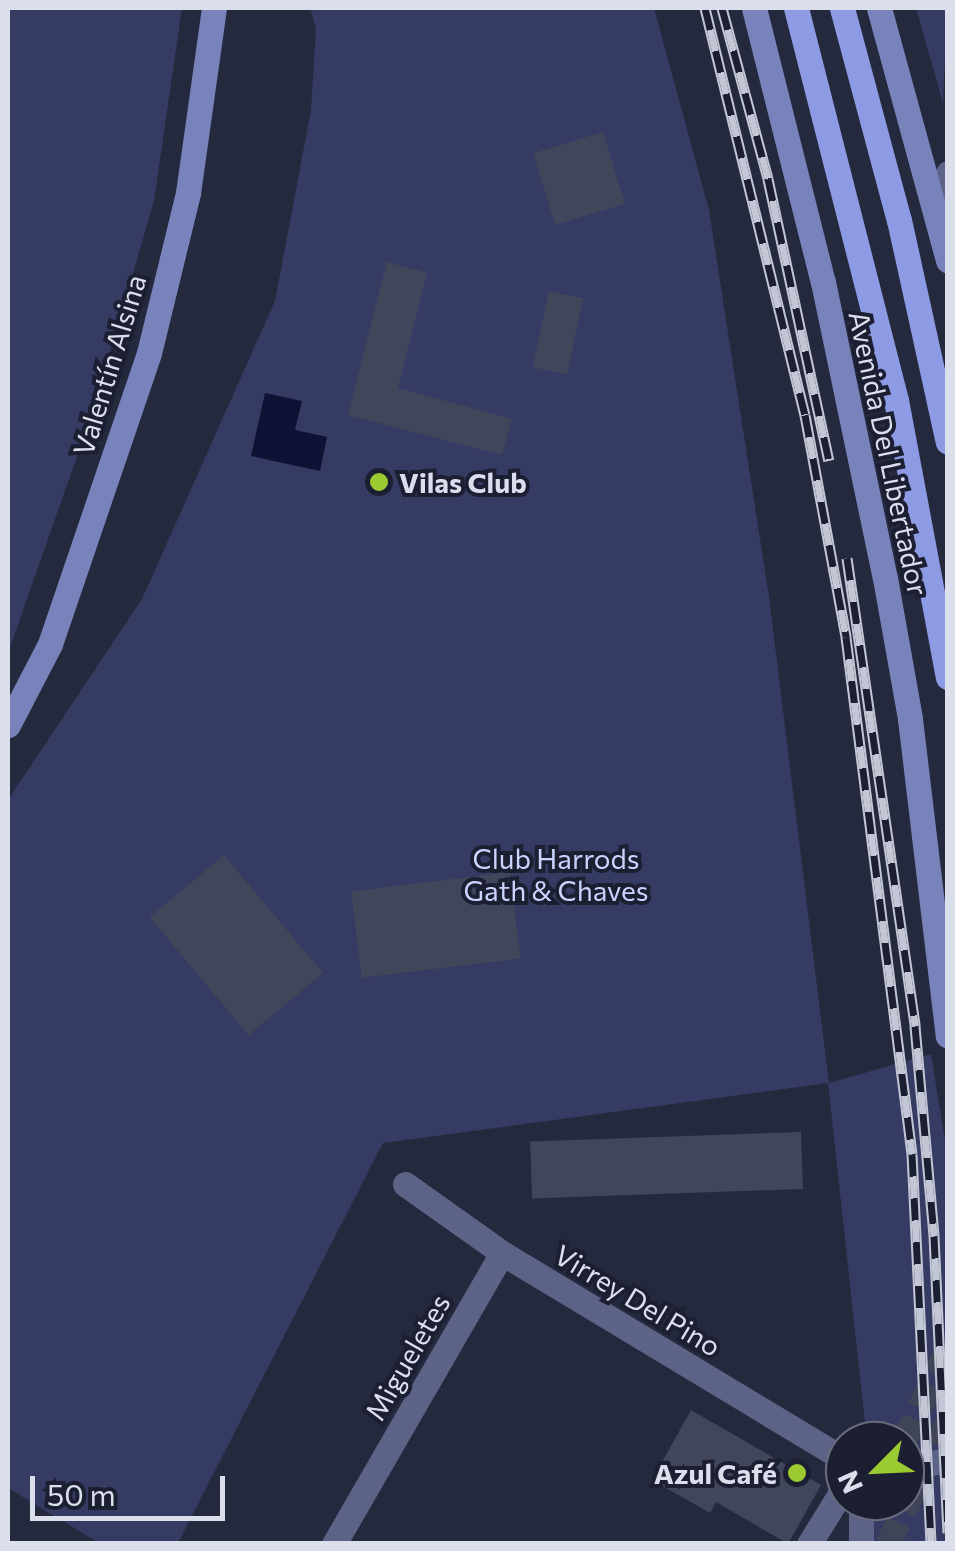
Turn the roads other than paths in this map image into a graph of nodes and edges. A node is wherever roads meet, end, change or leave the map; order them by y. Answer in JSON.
{"nodes":[{"id":1,"x":214,"y":8,"type":"edge"},
{"id":2,"x":754,"y":8,"type":"edge"},
{"id":3,"x":796,"y":8,"type":"edge"},
{"id":4,"x":842,"y":8,"type":"edge"},
{"id":5,"x":879,"y":8,"type":"edge"},
{"id":6,"x":948,"y":173,"type":"edge"},
{"id":7,"x":936,"y":208,"type":"junction"},
{"id":8,"x":948,"y":262,"type":"edge"},
{"id":9,"x":948,"y":442,"type":"edge"},
{"id":10,"x":948,"y":677,"type":"edge"},
{"id":11,"x":8,"y":724,"type":"edge"},
{"id":12,"x":945,"y":1001,"type":"edge"},
{"id":13,"x":948,"y":1036,"type":"edge"},
{"id":14,"x":405,"y":1184,"type":"dead end"},
{"id":15,"x":502,"y":1252,"type":"junction"},
{"id":16,"x":825,"y":1448,"type":"edge"},
{"id":17,"x":825,"y":1518,"type":"edge"},
{"id":18,"x":334,"y":1544,"type":"edge"},
{"id":19,"x":809,"y":1544,"type":"edge"},
{"id":20,"x":822,"y":1544,"type":"edge"},
{"id":21,"x":833,"y":1544,"type":"edge"}],
"edges":[{"from":1,"to":11,"type":"main road","name":"Valentín Alsina"},
{"from":2,"to":12,"type":"main road","name":"Avenida Del Libertador"},
{"from":3,"to":10,"type":"main road","name":"Avenida Del Libertador"},
{"from":4,"to":9,"type":"main road"},
{"from":5,"to":7,"type":"main road"},
{"from":6,"to":7,"type":"street"},
{"from":7,"to":8,"type":"main road"},
{"from":12,"to":13,"type":"main road","name":"Avenida Del Libertador"},
{"from":14,"to":15,"type":"street","name":"Virrey Del Pino"},
{"from":15,"to":16,"type":"street","name":"Virrey Del Pino"},
{"from":15,"to":18,"type":"street","name":"Migueletes"},
{"from":17,"to":19,"type":"street"},
{"from":20,"to":21,"type":"street"}]}
